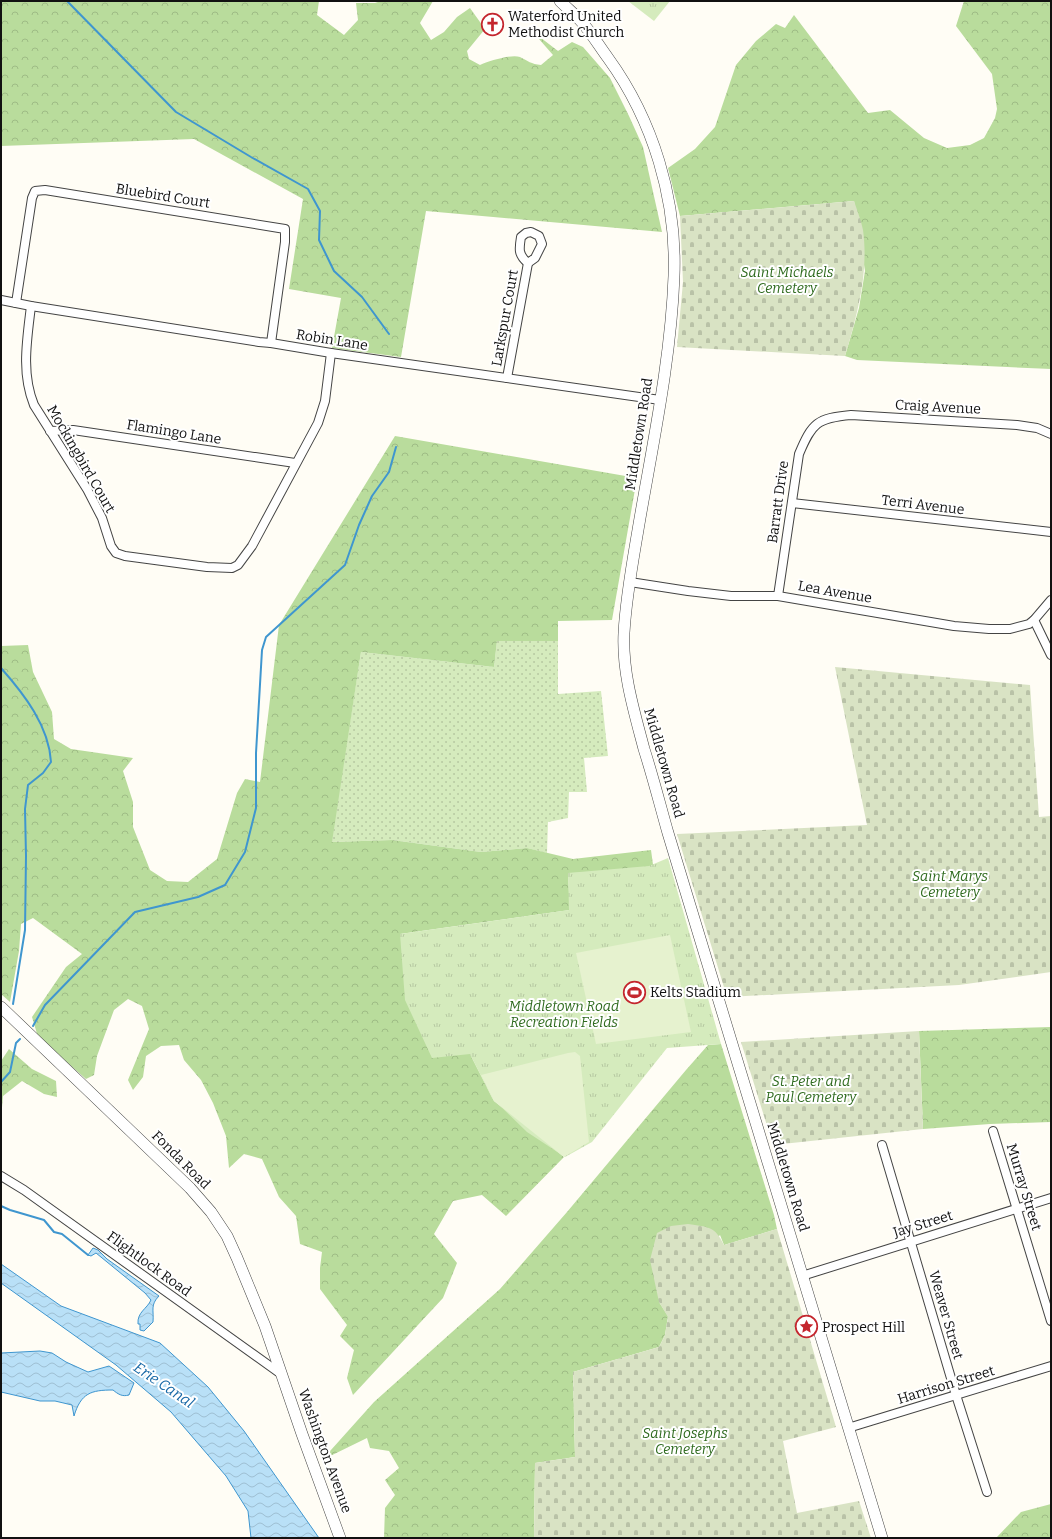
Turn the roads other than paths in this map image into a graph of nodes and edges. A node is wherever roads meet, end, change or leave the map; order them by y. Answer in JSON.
{"nodes":[{"id":1,"x":560,"y":1,"type":"edge"},
{"id":2,"x":528,"y":263,"type":"dead end"},
{"id":3,"x":1,"y":300,"type":"edge"},
{"id":4,"x":16,"y":303,"type":"junction"},
{"id":5,"x":31,"y":306,"type":"junction"},
{"id":6,"x":272,"y":343,"type":"junction"},
{"id":7,"x":331,"y":353,"type":"junction"},
{"id":8,"x":507,"y":378,"type":"junction"},
{"id":9,"x":660,"y":400,"type":"junction"},
{"id":10,"x":822,"y":421,"type":"joint"},
{"id":11,"x":50,"y":431,"type":"junction"},
{"id":12,"x":1051,"y":434,"type":"edge"},
{"id":13,"x":295,"y":463,"type":"junction"},
{"id":14,"x":792,"y":503,"type":"junction"},
{"id":15,"x":1051,"y":532,"type":"edge"},
{"id":16,"x":630,"y":582,"type":"junction"},
{"id":17,"x":778,"y":596,"type":"junction"},
{"id":18,"x":1051,"y":600,"type":"edge"},
{"id":19,"x":1034,"y":620,"type":"junction"},
{"id":20,"x":1051,"y":655,"type":"edge"},
{"id":21,"x":1,"y":1007,"type":"edge"},
{"id":22,"x":994,"y":1131,"type":"dead end"},
{"id":23,"x":882,"y":1145,"type":"dead end"},
{"id":24,"x":1,"y":1176,"type":"edge"},
{"id":25,"x":1051,"y":1198,"type":"edge"},
{"id":26,"x":1018,"y":1209,"type":"junction"},
{"id":27,"x":910,"y":1242,"type":"junction"},
{"id":28,"x":802,"y":1276,"type":"junction"},
{"id":29,"x":1051,"y":1321,"type":"edge"},
{"id":30,"x":1051,"y":1366,"type":"edge"},
{"id":31,"x":281,"y":1374,"type":"junction"},
{"id":32,"x":956,"y":1395,"type":"junction"},
{"id":33,"x":848,"y":1428,"type":"junction"},
{"id":34,"x":987,"y":1492,"type":"dead end"},
{"id":35,"x":340,"y":1538,"type":"edge"},
{"id":36,"x":882,"y":1538,"type":"edge"}],
"edges":[{"from":1,"to":9,"type":"street","name":"Middletown Road"},
{"from":2,"to":8,"type":"street","name":"Larkspur Court"},
{"from":3,"to":4,"type":"street","name":"Robin Lane"},
{"from":4,"to":5,"type":"street","name":"Robin Lane"},
{"from":4,"to":6,"type":"street","name":"Bluebird Court"},
{"from":5,"to":6,"type":"street","name":"Robin Lane"},
{"from":5,"to":11,"type":"street","name":"Mockingbird Court"},
{"from":6,"to":7,"type":"street","name":"Robin Lane"},
{"from":7,"to":8,"type":"street","name":"Robin Lane"},
{"from":7,"to":13,"type":"street","name":"Mockingbird Court"},
{"from":8,"to":9,"type":"street","name":"Robin Lane"},
{"from":9,"to":16,"type":"street","name":"Middletown Road"},
{"from":10,"to":12,"type":"street","name":"Craig Avenue"},
{"from":10,"to":14,"type":"street","name":"Barratt Drive"},
{"from":11,"to":13,"type":"street","name":"Flamingo Lane"},
{"from":11,"to":13,"type":"street","name":"Mockingbird Court"},
{"from":14,"to":15,"type":"street","name":"Terri Avenue"},
{"from":14,"to":17,"type":"street","name":"Barratt Drive"},
{"from":16,"to":17,"type":"street","name":"Lea Avenue"},
{"from":16,"to":28,"type":"street","name":"Middletown Road"},
{"from":17,"to":19,"type":"street","name":"Lea Avenue"},
{"from":18,"to":19,"type":"street"},
{"from":19,"to":20,"type":"street"},
{"from":21,"to":31,"type":"street","name":"Fonda Road"},
{"from":22,"to":26,"type":"street","name":"Murray Street"},
{"from":23,"to":27,"type":"street","name":"Weaver Street"},
{"from":24,"to":31,"type":"street","name":"Flightlock Road"},
{"from":25,"to":26,"type":"street","name":"Jay Street"},
{"from":26,"to":27,"type":"street","name":"Jay Street"},
{"from":26,"to":29,"type":"street","name":"Murray Street"},
{"from":27,"to":28,"type":"street","name":"Jay Street"},
{"from":27,"to":32,"type":"street","name":"Weaver Street"},
{"from":28,"to":33,"type":"street","name":"Middletown Road"},
{"from":30,"to":32,"type":"street","name":"Harrison Street"},
{"from":31,"to":35,"type":"street","name":"Washington Avenue"},
{"from":32,"to":33,"type":"street","name":"Harrison Street"},
{"from":32,"to":34,"type":"street","name":"Weaver Street"},
{"from":33,"to":36,"type":"street","name":"Middletown Road"}]}
